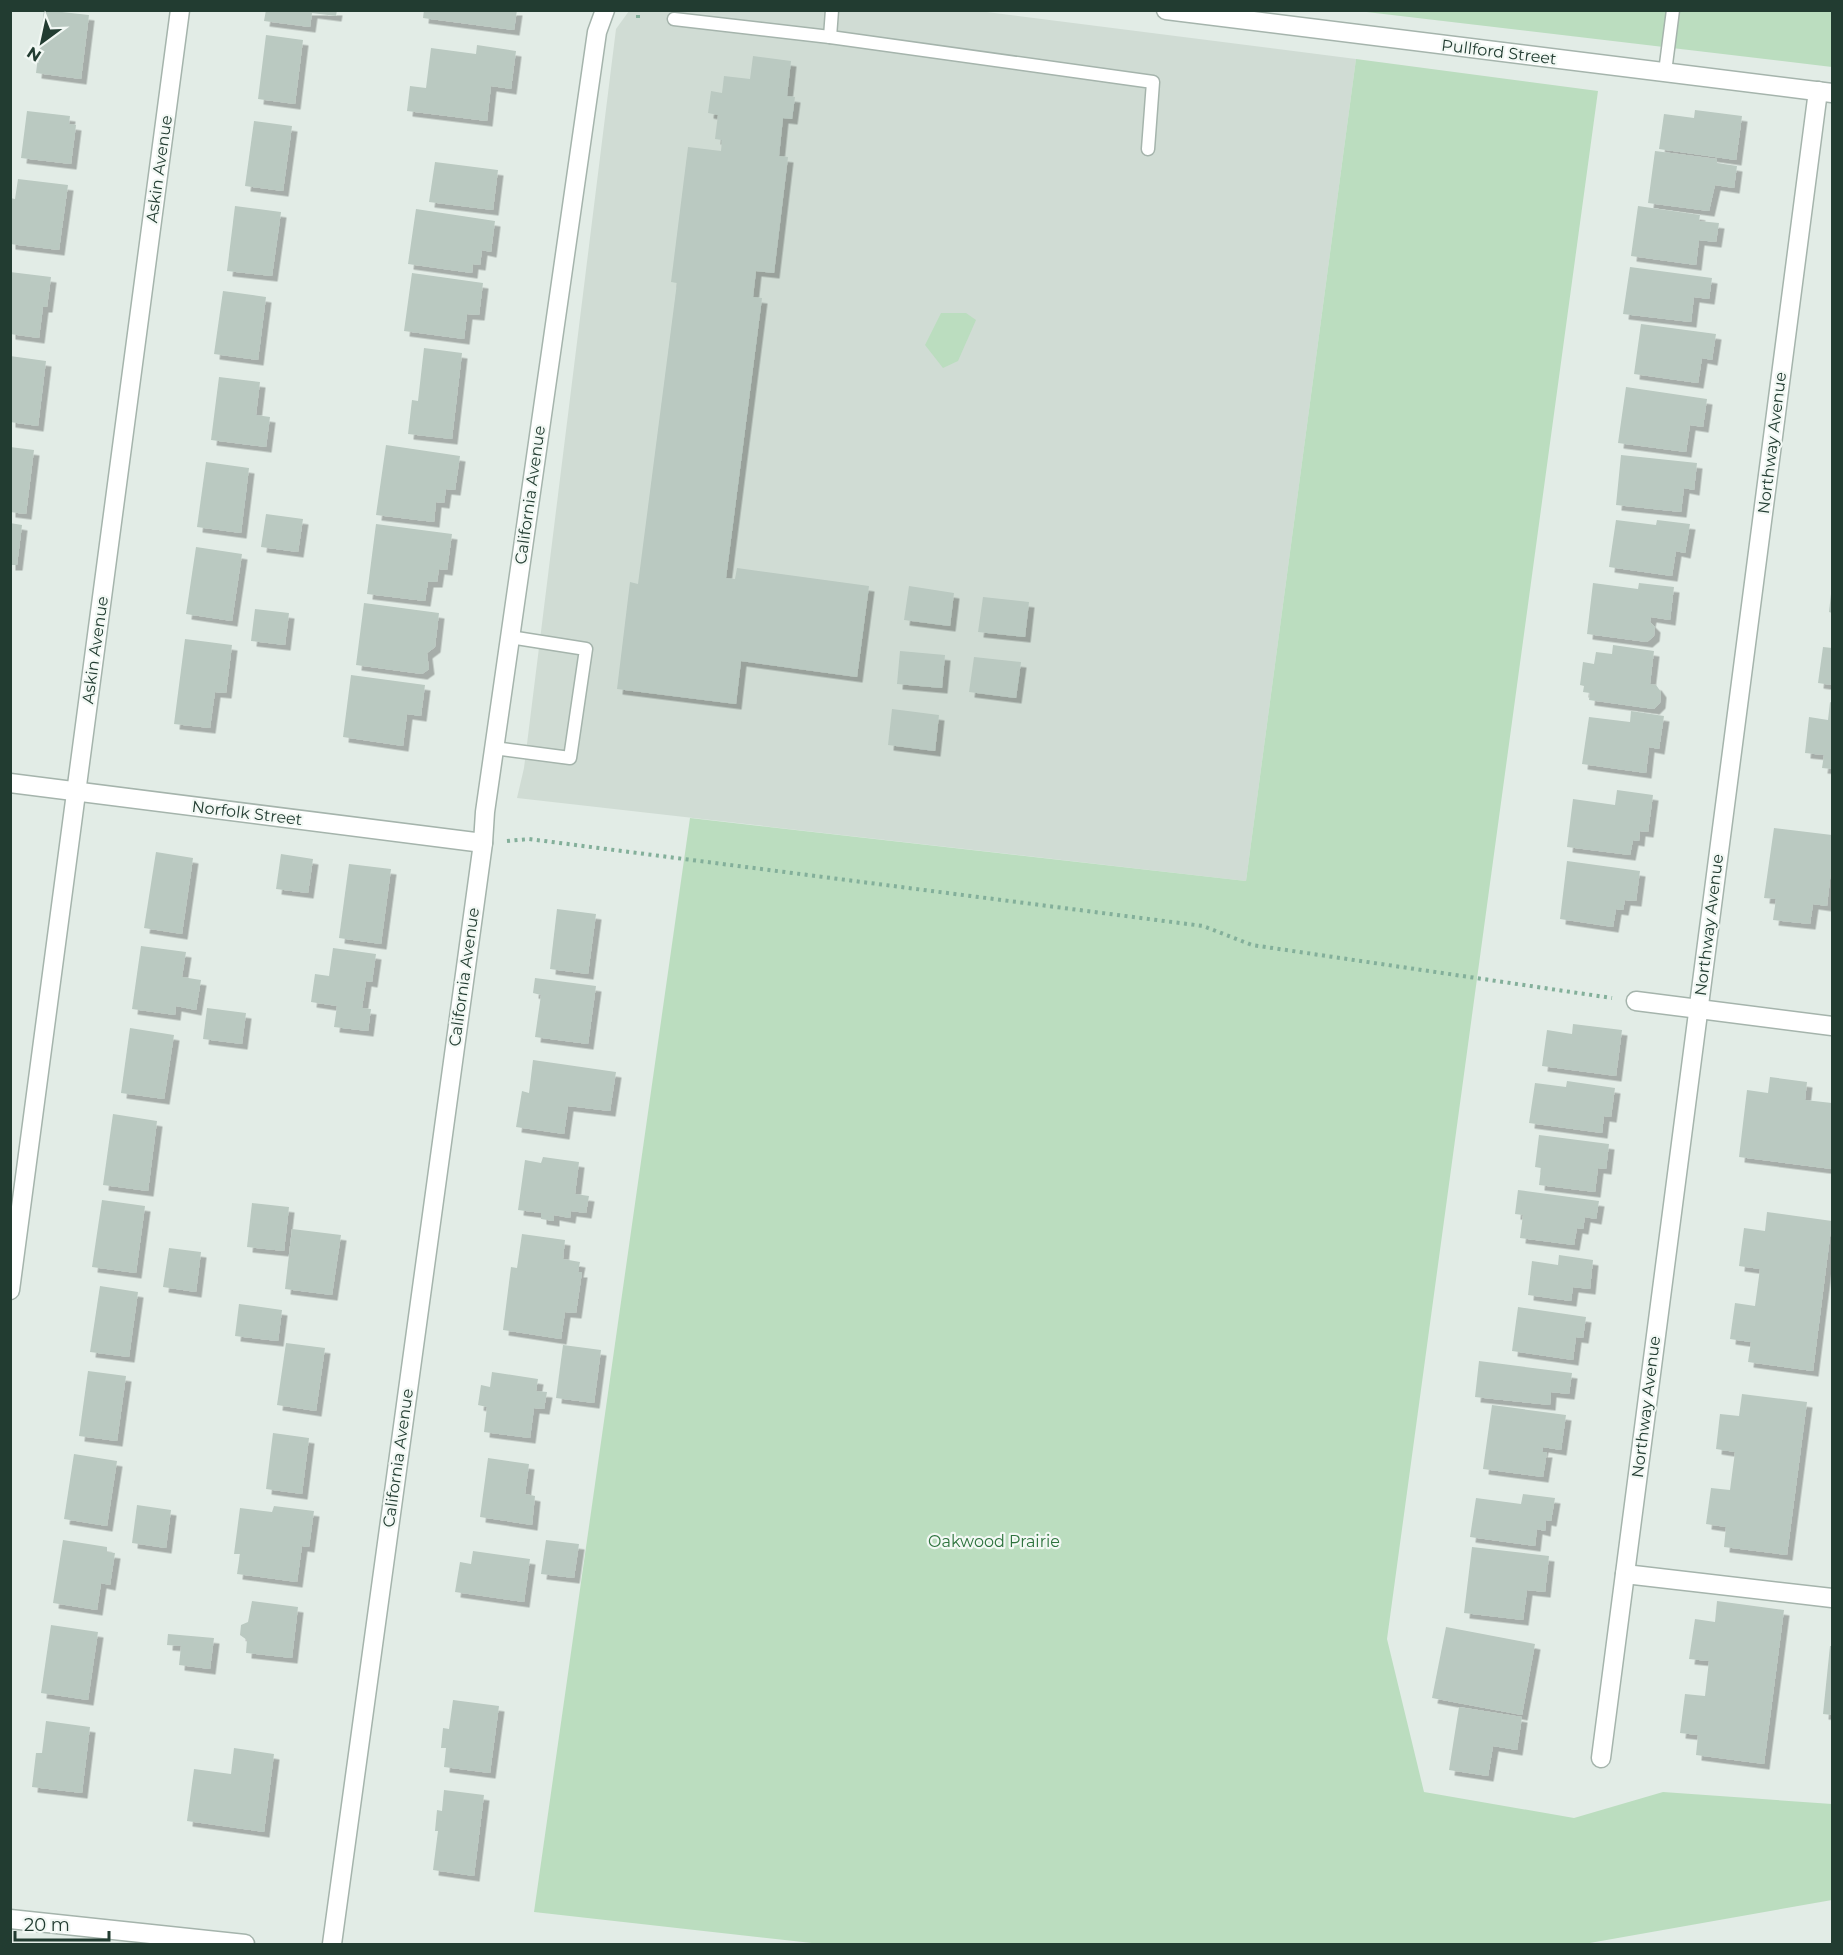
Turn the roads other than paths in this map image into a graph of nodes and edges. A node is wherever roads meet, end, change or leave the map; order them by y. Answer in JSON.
{"nodes":[{"id":1,"x":180,"y":10,"type":"edge"},
{"id":2,"x":605,"y":10,"type":"edge"},
{"id":3,"x":832,"y":10,"type":"edge"},
{"id":4,"x":1166,"y":10,"type":"edge"},
{"id":5,"x":1673,"y":10,"type":"edge"},
{"id":6,"x":1189,"y":12,"type":"edge"},
{"id":7,"x":674,"y":20,"type":"dead end"},
{"id":8,"x":830,"y":37,"type":"junction"},
{"id":9,"x":1665,"y":72,"type":"junction"},
{"id":10,"x":1825,"y":92,"type":"edge"},
{"id":11,"x":1148,"y":149,"type":"dead end"},
{"id":12,"x":510,"y":638,"type":"junction"},
{"id":13,"x":494,"y":748,"type":"junction"},
{"id":14,"x":10,"y":783,"type":"edge"},
{"id":15,"x":76,"y":791,"type":"junction"},
{"id":16,"x":483,"y":843,"type":"junction"},
{"id":17,"x":1636,"y":1001,"type":"road end"},
{"id":18,"x":1698,"y":1008,"type":"junction"},
{"id":19,"x":1833,"y":1026,"type":"edge"},
{"id":20,"x":10,"y":1290,"type":"edge"},
{"id":21,"x":1624,"y":1574,"type":"junction"},
{"id":22,"x":1833,"y":1598,"type":"edge"},
{"id":23,"x":1600,"y":1758,"type":"dead end"},
{"id":24,"x":10,"y":1919,"type":"edge"},
{"id":25,"x":245,"y":1944,"type":"edge"},
{"id":26,"x":332,"y":1944,"type":"edge"}],
"edges":[{"from":1,"to":15,"type":"street","name":"Askin Avenue"},
{"from":2,"to":12,"type":"street","name":"California Avenue"},
{"from":3,"to":8,"type":"lane"},
{"from":4,"to":6,"type":"street","name":"Pullford Street"},
{"from":5,"to":9,"type":"lane"},
{"from":6,"to":9,"type":"street","name":"Pullford Street"},
{"from":7,"to":8,"type":"lane"},
{"from":8,"to":11,"type":"lane"},
{"from":9,"to":10,"type":"street","name":"Pullford Street"},
{"from":10,"to":18,"type":"street","name":"Northway Avenue"},
{"from":12,"to":13,"type":"street","name":"California Avenue"},
{"from":12,"to":13,"type":"lane"},
{"from":13,"to":16,"type":"street","name":"California Avenue"},
{"from":14,"to":15,"type":"street","name":"Norfolk Street"},
{"from":15,"to":16,"type":"street","name":"Norfolk Street"},
{"from":15,"to":20,"type":"street","name":"Askin Avenue"},
{"from":16,"to":26,"type":"street","name":"California Avenue"},
{"from":17,"to":18,"type":"street"},
{"from":18,"to":19,"type":"street"},
{"from":18,"to":21,"type":"street","name":"Northway Avenue"},
{"from":21,"to":22,"type":"street"},
{"from":21,"to":23,"type":"street","name":"Northway Avenue"},
{"from":24,"to":25,"type":"street"}]}
